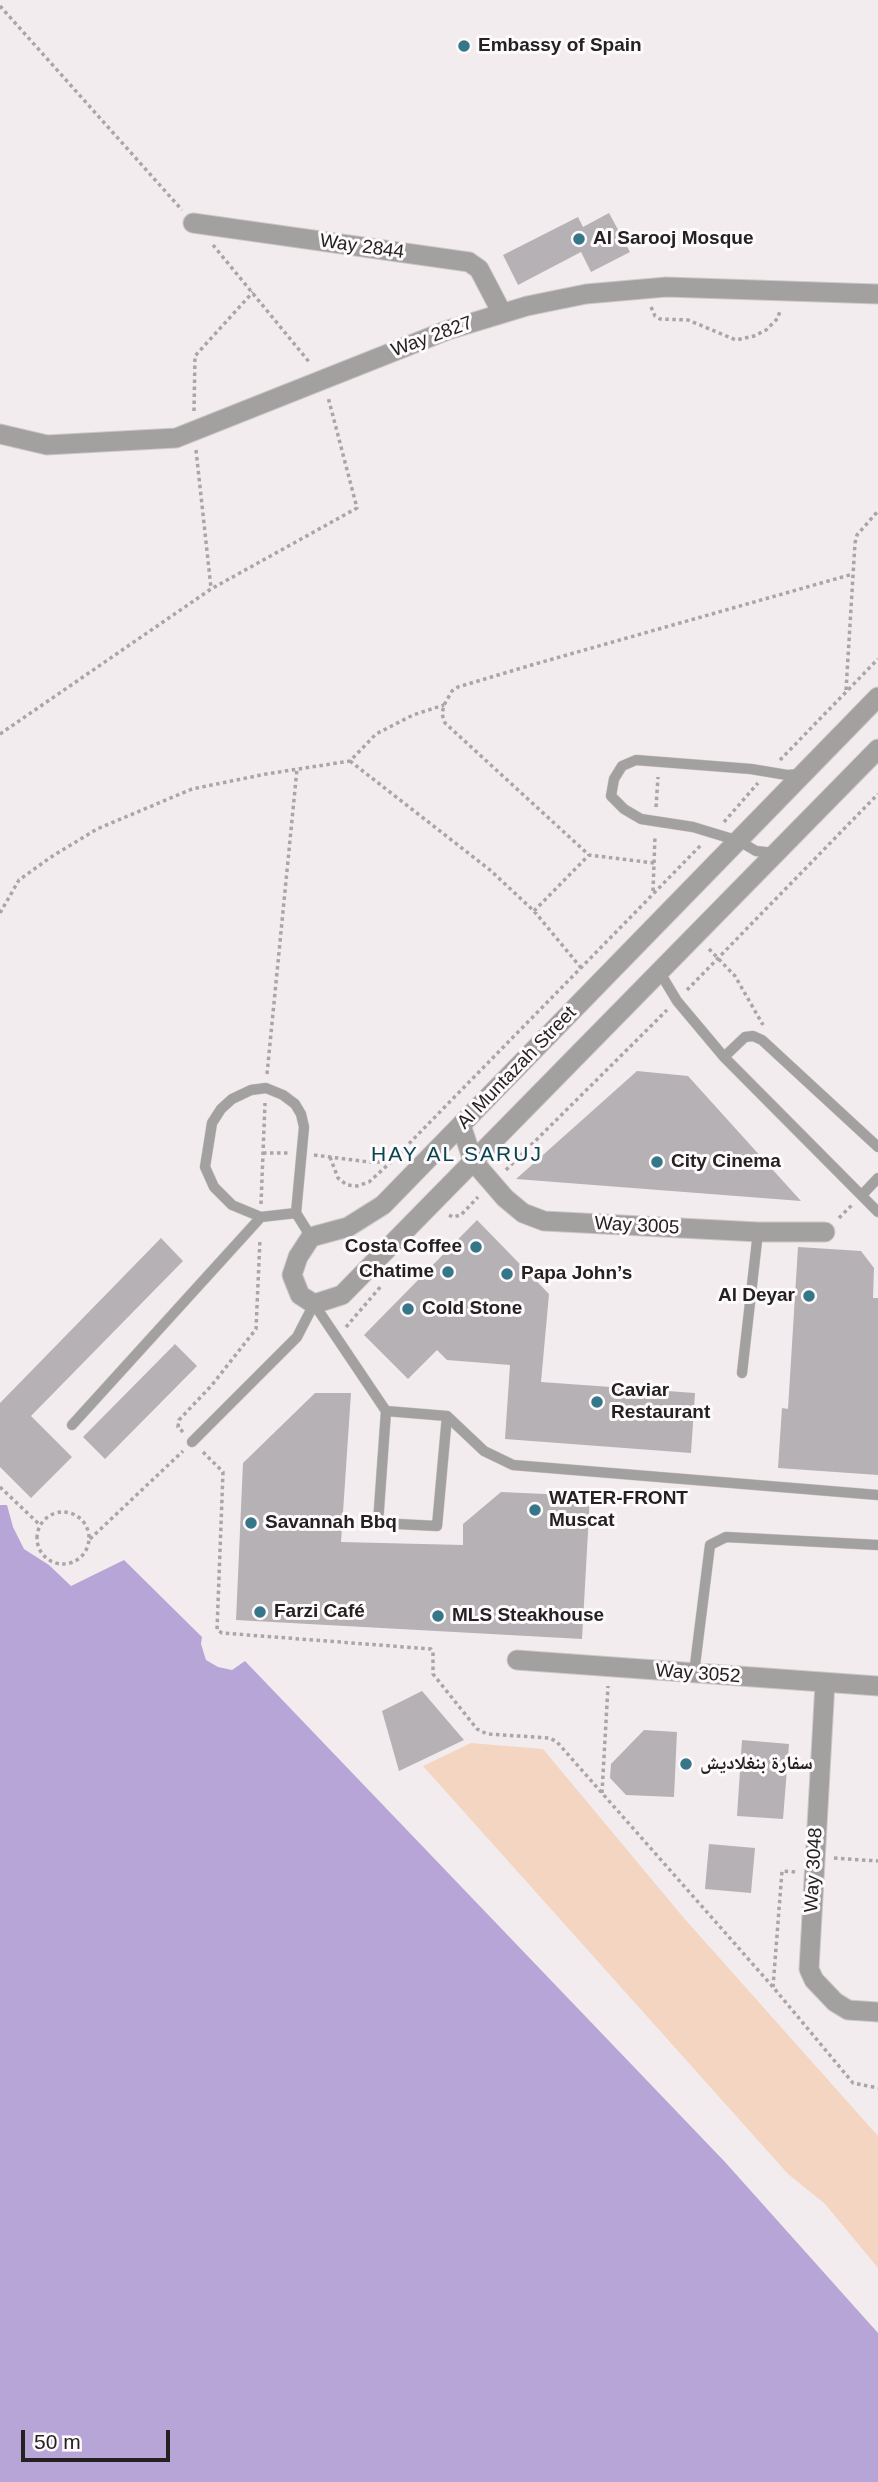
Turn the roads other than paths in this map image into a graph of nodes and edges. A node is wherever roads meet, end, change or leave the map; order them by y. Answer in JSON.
{"nodes":[{"id":1,"x":193,"y":223,"type":"road end"},
{"id":2,"x":878,"y":294,"type":"edge"},
{"id":3,"x":502,"y":313,"type":"junction"},
{"id":4,"x":0,"y":434,"type":"edge"},
{"id":5,"x":878,"y":698,"type":"edge"},
{"id":6,"x":878,"y":749,"type":"edge"},
{"id":7,"x":804,"y":774,"type":"junction"},
{"id":8,"x":739,"y":841,"type":"junction"},
{"id":9,"x":775,"y":853,"type":"junction"},
{"id":10,"x":659,"y":971,"type":"junction"},
{"id":11,"x":724,"y":1058,"type":"junction"},
{"id":12,"x":521,"y":1064,"type":"junction"},
{"id":13,"x":544,"y":1088,"type":"junction"},
{"id":14,"x":461,"y":1125,"type":"junction"},
{"id":15,"x":878,"y":1147,"type":"edge"},
{"id":16,"x":473,"y":1161,"type":"junction"},
{"id":17,"x":878,"y":1178,"type":"edge"},
{"id":18,"x":862,"y":1195,"type":"junction"},
{"id":19,"x":878,"y":1212,"type":"edge"},
{"id":20,"x":296,"y":1213,"type":"junction"},
{"id":21,"x":261,"y":1217,"type":"junction"},
{"id":22,"x":758,"y":1232,"type":"junction"},
{"id":23,"x":825,"y":1232,"type":"road end"},
{"id":24,"x":312,"y":1237,"type":"junction"},
{"id":25,"x":314,"y":1304,"type":"junction"},
{"id":26,"x":742,"y":1373,"type":"dead end"},
{"id":27,"x":386,"y":1411,"type":"junction"},
{"id":28,"x":447,"y":1416,"type":"junction"},
{"id":29,"x":72,"y":1425,"type":"dead end"},
{"id":30,"x":192,"y":1442,"type":"road end"},
{"id":31,"x":878,"y":1495,"type":"edge"},
{"id":32,"x":878,"y":1545,"type":"edge"},
{"id":33,"x":517,"y":1660,"type":"dead end"},
{"id":34,"x":694,"y":1674,"type":"junction"},
{"id":35,"x":825,"y":1683,"type":"junction"},
{"id":36,"x":878,"y":1686,"type":"edge"},
{"id":37,"x":878,"y":2012,"type":"edge"}],
"edges":[{"from":1,"to":3,"type":"street","name":"Way 2844"},
{"from":2,"to":3,"type":"street","name":"Way 2827"},
{"from":3,"to":4,"type":"street","name":"Way 2827"},
{"from":5,"to":7,"type":"street","name":"Al Muntazah Street"},
{"from":6,"to":9,"type":"street","name":"Al Muntazah Street"},
{"from":7,"to":8,"type":"street","name":"Al Muntazah Street"},
{"from":7,"to":8,"type":"lane"},
{"from":8,"to":9,"type":"lane"},
{"from":8,"to":12,"type":"street","name":"Al Muntazah Street"},
{"from":9,"to":10,"type":"street","name":"Al Muntazah Street"},
{"from":10,"to":11,"type":"lane"},
{"from":10,"to":13,"type":"street","name":"Al Muntazah Street"},
{"from":11,"to":15,"type":"lane"},
{"from":11,"to":18,"type":"lane"},
{"from":12,"to":13,"type":"street"},
{"from":12,"to":14,"type":"street","name":"Al Muntazah Street"},
{"from":13,"to":16,"type":"street","name":"Al Muntazah Street"},
{"from":14,"to":16,"type":"street"},
{"from":14,"to":24,"type":"street","name":"Al Muntazah Street"},
{"from":16,"to":22,"type":"street","name":"Way 3005"},
{"from":16,"to":25,"type":"street","name":"Al Muntazah Street"},
{"from":17,"to":18,"type":"lane"},
{"from":18,"to":19,"type":"lane"},
{"from":20,"to":21,"type":"lane"},
{"from":20,"to":21,"type":"lane"},
{"from":20,"to":24,"type":"lane"},
{"from":21,"to":29,"type":"lane"},
{"from":22,"to":23,"type":"street","name":"Way 3005"},
{"from":22,"to":26,"type":"lane"},
{"from":24,"to":25,"type":"street"},
{"from":25,"to":27,"type":"lane"},
{"from":25,"to":30,"type":"lane"},
{"from":27,"to":28,"type":"lane"},
{"from":27,"to":28,"type":"lane"},
{"from":28,"to":31,"type":"lane"},
{"from":32,"to":34,"type":"lane"},
{"from":33,"to":34,"type":"street","name":"Way 3052"},
{"from":34,"to":35,"type":"street","name":"Way 3052"},
{"from":35,"to":36,"type":"street","name":"Way 3052"},
{"from":35,"to":37,"type":"street","name":"Way 3048"}]}
